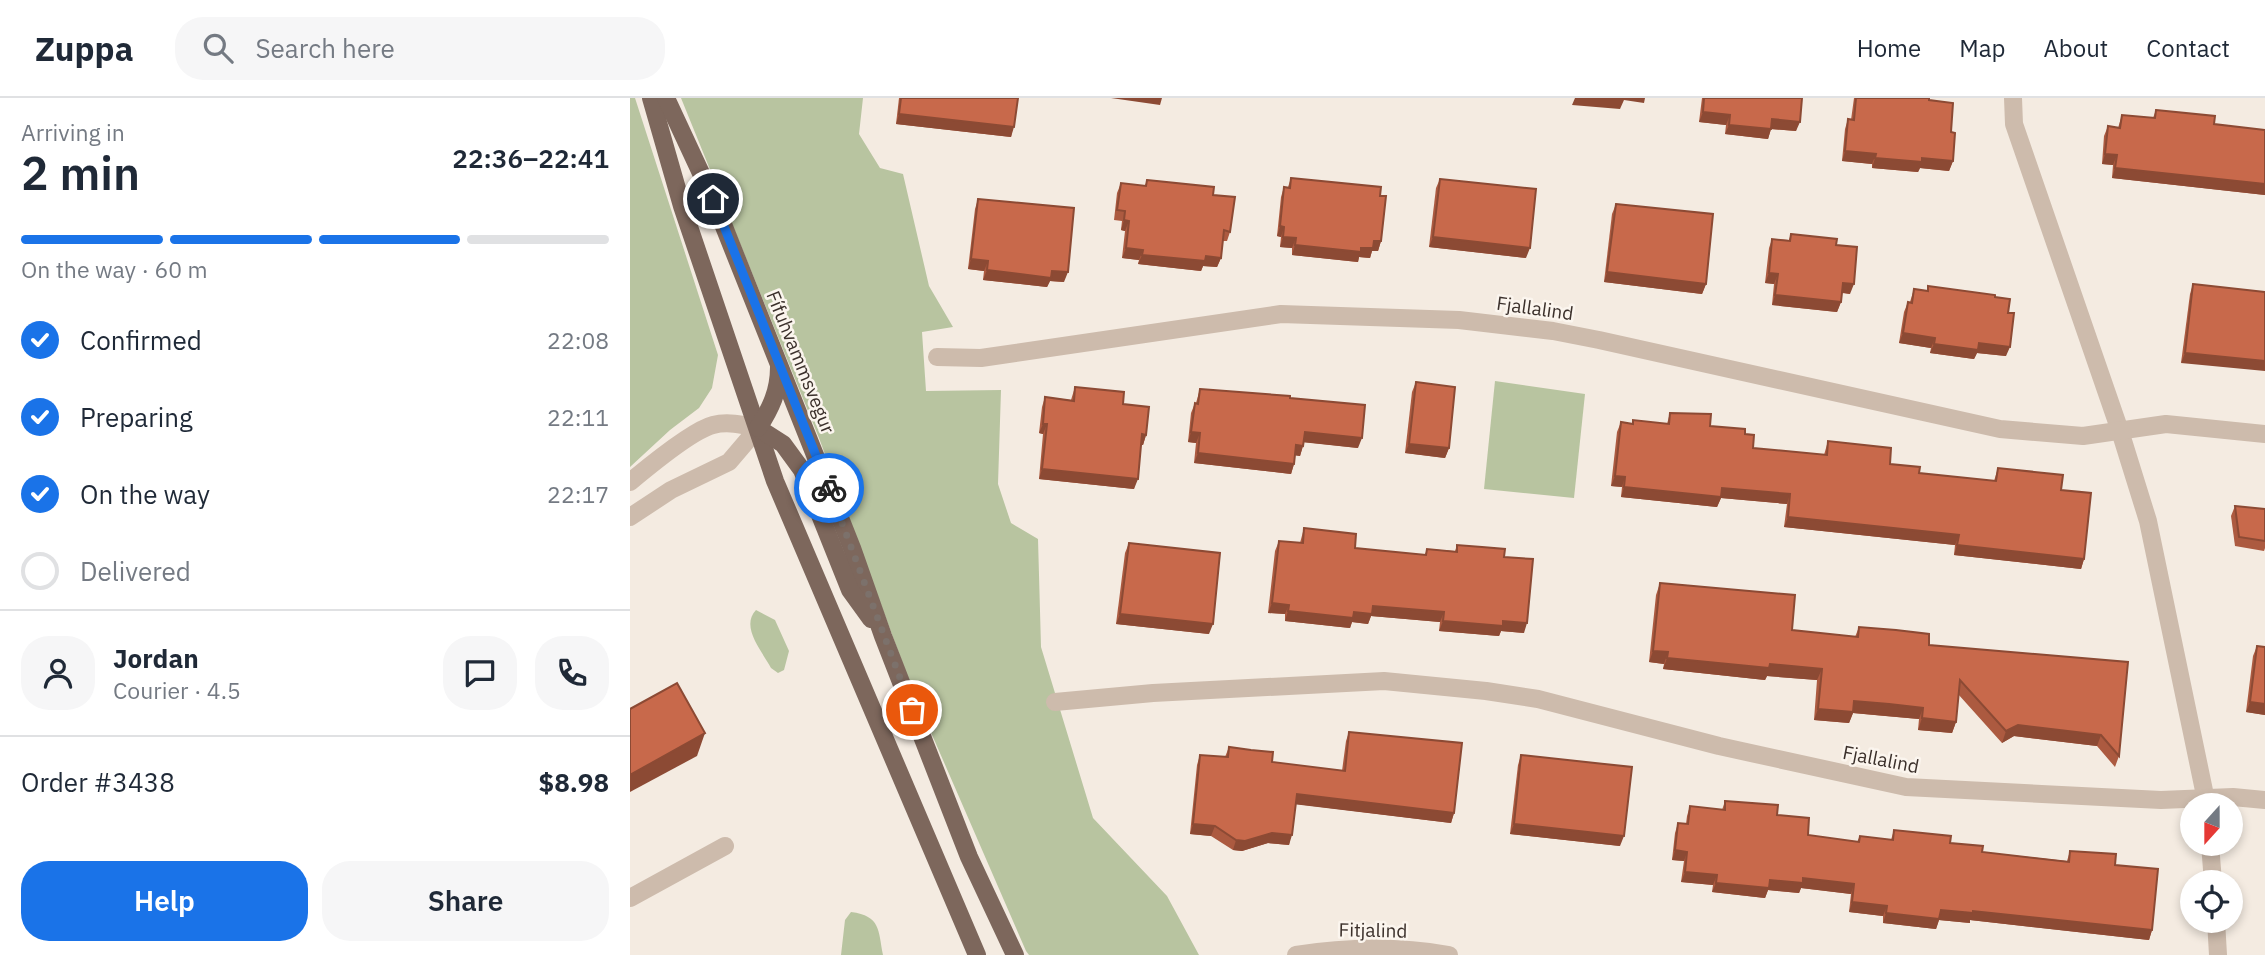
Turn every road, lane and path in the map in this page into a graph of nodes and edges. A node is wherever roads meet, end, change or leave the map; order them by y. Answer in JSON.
{"nodes":[{"id":1,"x":651,"y":98,"type":"edge"},
{"id":2,"x":666,"y":98,"type":"edge"},
{"id":3,"x":2013,"y":98,"type":"edge"},
{"id":4,"x":937,"y":357,"type":"dead end"},
{"id":5,"x":778,"y":360,"type":"junction"},
{"id":6,"x":758,"y":428,"type":"junction"},
{"id":7,"x":2120,"y":430,"type":"junction"},
{"id":8,"x":2265,"y":434,"type":"edge"},
{"id":9,"x":630,"y":482,"type":"edge"},
{"id":10,"x":630,"y":517,"type":"edge"},
{"id":11,"x":883,"y":636,"type":"junction"},
{"id":12,"x":1055,"y":702,"type":"dead end"},
{"id":13,"x":2205,"y":793,"type":"edge"},
{"id":14,"x":2244,"y":798,"type":"edge"},
{"id":15,"x":2265,"y":800,"type":"edge"},
{"id":16,"x":2180,"y":801,"type":"edge"},
{"id":17,"x":725,"y":846,"type":"dead end"},
{"id":18,"x":630,"y":898,"type":"edge"},
{"id":19,"x":2217,"y":933,"type":"edge"},
{"id":20,"x":976,"y":955,"type":"edge"},
{"id":21,"x":1015,"y":955,"type":"edge"},
{"id":22,"x":1296,"y":955,"type":"edge"},
{"id":23,"x":1449,"y":955,"type":"edge"},
{"id":24,"x":2218,"y":955,"type":"edge"}],
"edges":[{"from":1,"to":6,"type":"main road"},
{"from":2,"to":5,"type":"main road","name":"Fífuhvammsvegur"},
{"from":3,"to":7,"type":"street"},
{"from":4,"to":7,"type":"street","name":"Fjallalind"},
{"from":5,"to":6,"type":"main road"},
{"from":5,"to":11,"type":"main road","name":"Fífuhvammsvegur"},
{"from":6,"to":9,"type":"street"},
{"from":6,"to":10,"type":"street"},
{"from":6,"to":11,"type":"main road"},
{"from":6,"to":20,"type":"main road"},
{"from":7,"to":8,"type":"street","name":"Fjallalind"},
{"from":7,"to":13,"type":"street"},
{"from":11,"to":21,"type":"main road","name":"Fífuhvammsvegur"},
{"from":12,"to":16,"type":"street","name":"Fjallalind"},
{"from":14,"to":15,"type":"street","name":"Fjallalind"},
{"from":17,"to":18,"type":"street"},
{"from":19,"to":24,"type":"street"},
{"from":22,"to":23,"type":"street","name":"Fitjalind"}]}
